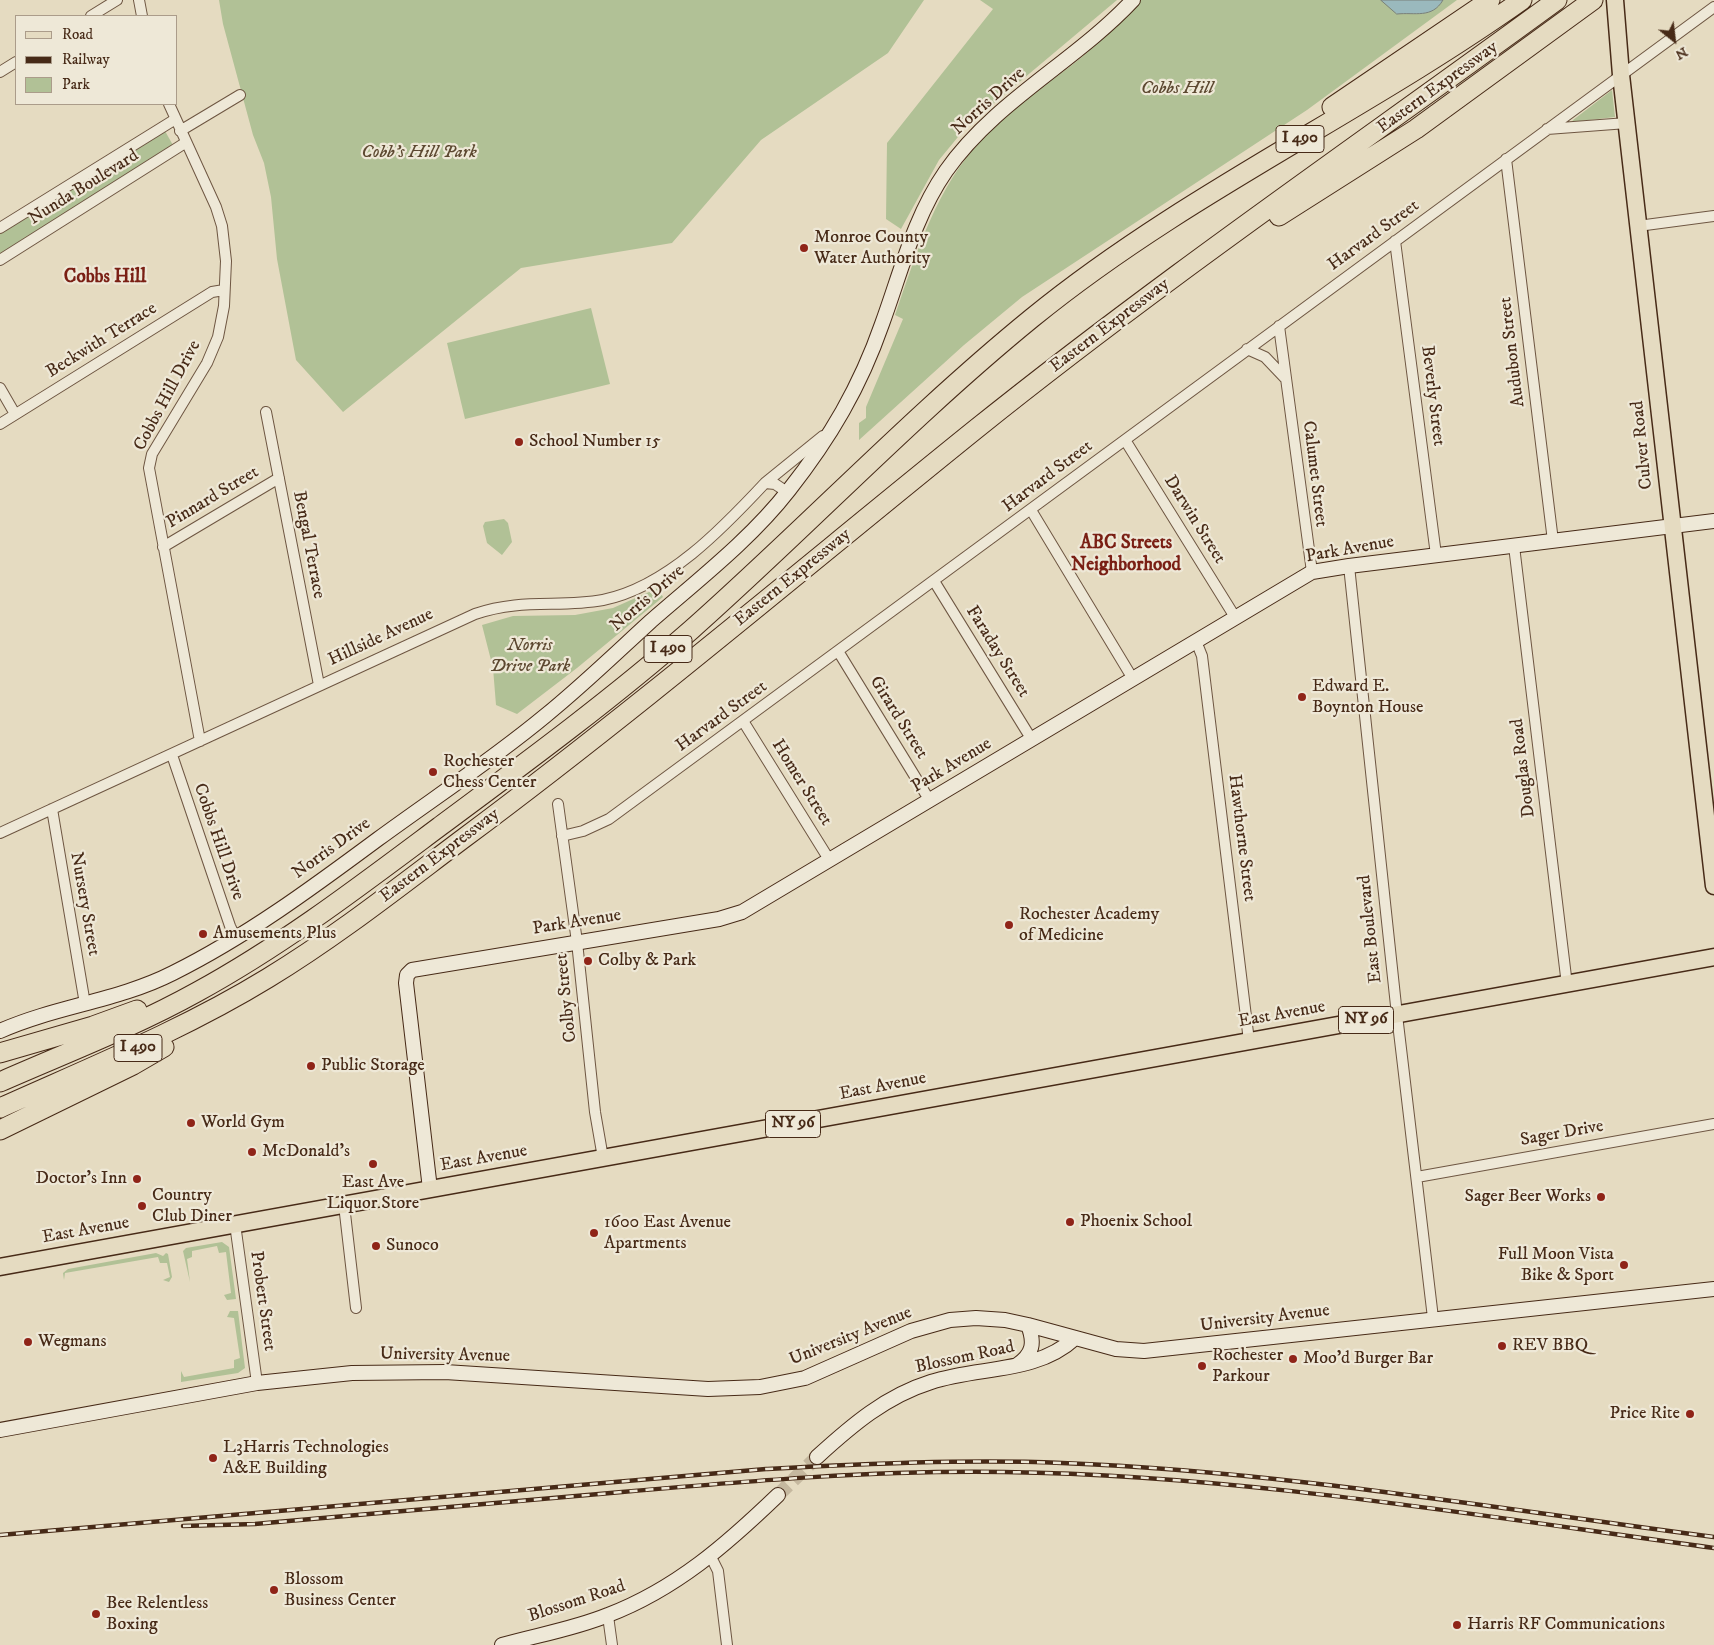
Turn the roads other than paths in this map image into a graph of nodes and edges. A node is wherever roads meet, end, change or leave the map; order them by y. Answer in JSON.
{"nodes":[{"id":1,"x":117,"y":0,"type":"edge"},
{"id":2,"x":139,"y":0,"type":"edge"},
{"id":3,"x":1133,"y":0,"type":"edge"},
{"id":4,"x":1490,"y":0,"type":"edge"},
{"id":5,"x":1522,"y":0,"type":"edge"},
{"id":6,"x":1557,"y":0,"type":"edge"},
{"id":7,"x":1593,"y":0,"type":"edge"},
{"id":8,"x":1615,"y":0,"type":"edge"},
{"id":9,"x":1714,"y":7,"type":"edge"},
{"id":10,"x":93,"y":15,"type":"edge"},
{"id":11,"x":142,"y":15,"type":"edge"},
{"id":12,"x":15,"y":63,"type":"edge"},
{"id":13,"x":0,"y":72,"type":"edge"},
{"id":14,"x":1621,"y":75,"type":"junction"},
{"id":15,"x":240,"y":95,"type":"dead end"},
{"id":16,"x":169,"y":105,"type":"edge"},
{"id":17,"x":174,"y":120,"type":"junction"},
{"id":18,"x":1626,"y":123,"type":"junction"},
{"id":19,"x":1546,"y":129,"type":"junction"},
{"id":20,"x":180,"y":132,"type":"junction"},
{"id":21,"x":185,"y":143,"type":"junction"},
{"id":22,"x":1506,"y":158,"type":"junction"},
{"id":23,"x":1192,"y":204,"type":"junction"},
{"id":24,"x":1714,"y":216,"type":"edge"},
{"id":25,"x":1638,"y":226,"type":"junction"},
{"id":26,"x":0,"y":228,"type":"edge"},
{"id":27,"x":1395,"y":241,"type":"junction"},
{"id":28,"x":0,"y":260,"type":"edge"},
{"id":29,"x":224,"y":290,"type":"junction"},
{"id":30,"x":1136,"y":306,"type":"junction"},
{"id":31,"x":1279,"y":326,"type":"junction"},
{"id":32,"x":1248,"y":349,"type":"junction"},
{"id":33,"x":1286,"y":379,"type":"junction"},
{"id":34,"x":0,"y":388,"type":"edge"},
{"id":35,"x":266,"y":412,"type":"dead end"},
{"id":36,"x":16,"y":414,"type":"junction"},
{"id":37,"x":836,"y":423,"type":"junction"},
{"id":38,"x":0,"y":424,"type":"edge"},
{"id":39,"x":1125,"y":440,"type":"junction"},
{"id":40,"x":279,"y":478,"type":"junction"},
{"id":41,"x":765,"y":483,"type":"junction"},
{"id":42,"x":787,"y":492,"type":"junction"},
{"id":43,"x":1031,"y":510,"type":"junction"},
{"id":44,"x":1714,"y":521,"type":"edge"},
{"id":45,"x":1672,"y":527,"type":"junction"},
{"id":46,"x":1553,"y":541,"type":"junction"},
{"id":47,"x":163,"y":546,"type":"junction"},
{"id":48,"x":1514,"y":546,"type":"junction"},
{"id":49,"x":1436,"y":555,"type":"junction"},
{"id":50,"x":1349,"y":566,"type":"junction"},
{"id":51,"x":1312,"y":572,"type":"junction"},
{"id":52,"x":934,"y":581,"type":"junction"},
{"id":53,"x":1235,"y":617,"type":"junction"},
{"id":54,"x":1196,"y":641,"type":"junction"},
{"id":55,"x":838,"y":652,"type":"junction"},
{"id":56,"x":1133,"y":679,"type":"junction"},
{"id":57,"x":319,"y":685,"type":"junction"},
{"id":58,"x":743,"y":721,"type":"junction"},
{"id":59,"x":1032,"y":740,"type":"junction"},
{"id":60,"x":200,"y":741,"type":"junction"},
{"id":61,"x":172,"y":755,"type":"junction"},
{"id":62,"x":930,"y":801,"type":"junction"},
{"id":63,"x":558,"y":804,"type":"dead end"},
{"id":64,"x":52,"y":809,"type":"junction"},
{"id":65,"x":0,"y":833,"type":"edge"},
{"id":66,"x":562,"y":836,"type":"junction"},
{"id":67,"x":830,"y":861,"type":"junction"},
{"id":68,"x":1714,"y":886,"type":"edge"},
{"id":69,"x":236,"y":939,"type":"junction"},
{"id":70,"x":577,"y":942,"type":"junction"},
{"id":71,"x":1714,"y":957,"type":"edge"},
{"id":72,"x":225,"y":976,"type":"junction"},
{"id":73,"x":271,"y":976,"type":"junction"},
{"id":74,"x":1567,"y":985,"type":"junction"},
{"id":75,"x":84,"y":1004,"type":"junction"},
{"id":76,"x":1397,"y":1015,"type":"junction"},
{"id":77,"x":0,"y":1031,"type":"edge"},
{"id":78,"x":1249,"y":1041,"type":"junction"},
{"id":79,"x":0,"y":1053,"type":"edge"},
{"id":80,"x":0,"y":1082,"type":"edge"},
{"id":81,"x":0,"y":1108,"type":"edge"},
{"id":82,"x":1714,"y":1124,"type":"edge"},
{"id":83,"x":0,"y":1130,"type":"edge"},
{"id":84,"x":603,"y":1158,"type":"junction"},
{"id":85,"x":1417,"y":1177,"type":"junction"},
{"id":86,"x":430,"y":1190,"type":"junction"},
{"id":87,"x":344,"y":1205,"type":"junction"},
{"id":88,"x":235,"y":1224,"type":"junction"},
{"id":89,"x":0,"y":1267,"type":"edge"},
{"id":90,"x":1714,"y":1289,"type":"edge"},
{"id":91,"x":356,"y":1308,"type":"dead end"},
{"id":92,"x":1433,"y":1318,"type":"junction"},
{"id":93,"x":1028,"y":1325,"type":"junction"},
{"id":94,"x":1075,"y":1338,"type":"junction"},
{"id":95,"x":1017,"y":1366,"type":"junction"},
{"id":96,"x":257,"y":1383,"type":"junction"},
{"id":97,"x":0,"y":1430,"type":"edge"},
{"id":98,"x":817,"y":1457,"type":"tunnel mouth"},
{"id":99,"x":778,"y":1494,"type":"tunnel mouth"},
{"id":100,"x":711,"y":1557,"type":"junction"},
{"id":101,"x":608,"y":1616,"type":"junction"},
{"id":102,"x":507,"y":1644,"type":"edge"},
{"id":103,"x":612,"y":1645,"type":"edge"},
{"id":104,"x":727,"y":1645,"type":"edge"}],
"edges":[{"from":1,"to":10,"type":"street"},
{"from":2,"to":11,"type":"street"},
{"from":3,"to":37,"type":"street","name":"Norris Drive"},
{"from":4,"to":23,"type":"highway"},
{"from":5,"to":23,"type":"highway","name":"Eastern Expressway","number":"I 490"},
{"from":6,"to":30,"type":"highway","name":"Eastern Expressway","number":"I 490"},
{"from":7,"to":30,"type":"highway"},
{"from":8,"to":14,"type":"main road","name":"Culver Road"},
{"from":9,"to":14,"type":"street","name":"Harvard Street"},
{"from":12,"to":13,"type":"street"},
{"from":14,"to":18,"type":"main road","name":"Culver Road"},
{"from":14,"to":19,"type":"street","name":"Harvard Street"},
{"from":15,"to":20,"type":"street"},
{"from":16,"to":17,"type":"street","name":"Cobbs Hill Drive"},
{"from":17,"to":20,"type":"street","name":"Cobbs Hill Drive"},
{"from":17,"to":26,"type":"street","name":"Nunda Boulevard"},
{"from":18,"to":19,"type":"street"},
{"from":18,"to":25,"type":"main road","name":"Culver Road"},
{"from":19,"to":22,"type":"street","name":"Harvard Street"},
{"from":20,"to":21,"type":"street","name":"Cobbs Hill Drive"},
{"from":21,"to":28,"type":"street","name":"Nunda Boulevard"},
{"from":21,"to":29,"type":"street","name":"Cobbs Hill Drive"},
{"from":22,"to":27,"type":"street","name":"Harvard Street"},
{"from":22,"to":46,"type":"street","name":"Audubon Street"},
{"from":23,"to":72,"type":"highway","name":"Eastern Expressway","number":"I 490"},
{"from":24,"to":25,"type":"street"},
{"from":25,"to":45,"type":"main road","name":"Culver Road"},
{"from":27,"to":31,"type":"street","name":"Harvard Street"},
{"from":27,"to":49,"type":"street","name":"Beverly Street"},
{"from":29,"to":36,"type":"street","name":"Beckwith Terrace"},
{"from":29,"to":47,"type":"street","name":"Cobbs Hill Drive"},
{"from":30,"to":73,"type":"highway","name":"Eastern Expressway","number":"I 490"},
{"from":31,"to":32,"type":"street","name":"Harvard Street"},
{"from":31,"to":33,"type":"street","name":"Calumet Street"},
{"from":32,"to":33,"type":"street"},
{"from":32,"to":39,"type":"street","name":"Harvard Street"},
{"from":33,"to":51,"type":"street","name":"Calumet Street"},
{"from":34,"to":36,"type":"street"},
{"from":35,"to":40,"type":"street","name":"Bengal Terrace"},
{"from":36,"to":38,"type":"street","name":"Beckwith Terrace"},
{"from":37,"to":41,"type":"street","name":"Hillside Avenue"},
{"from":37,"to":42,"type":"street","name":"Norris Drive"},
{"from":39,"to":43,"type":"street","name":"Harvard Street"},
{"from":39,"to":53,"type":"street","name":"Darwin Street"},
{"from":40,"to":47,"type":"street","name":"Pinnard Street"},
{"from":40,"to":57,"type":"street","name":"Bengal Terrace"},
{"from":41,"to":42,"type":"street"},
{"from":41,"to":57,"type":"street","name":"Hillside Avenue"},
{"from":42,"to":69,"type":"street","name":"Norris Drive"},
{"from":43,"to":52,"type":"street","name":"Harvard Street"},
{"from":43,"to":56,"type":"street"},
{"from":44,"to":45,"type":"street","name":"Park Avenue"},
{"from":45,"to":46,"type":"street","name":"Park Avenue"},
{"from":45,"to":68,"type":"main road","name":"Culver Road"},
{"from":46,"to":48,"type":"street","name":"Park Avenue"},
{"from":47,"to":60,"type":"street","name":"Cobbs Hill Drive"},
{"from":48,"to":49,"type":"street","name":"Park Avenue"},
{"from":48,"to":74,"type":"street","name":"Douglas Road"},
{"from":49,"to":50,"type":"street","name":"Park Avenue"},
{"from":50,"to":51,"type":"street","name":"Park Avenue"},
{"from":50,"to":76,"type":"street","name":"East Boulevard"},
{"from":51,"to":53,"type":"street","name":"Park Avenue"},
{"from":52,"to":55,"type":"street","name":"Harvard Street"},
{"from":52,"to":59,"type":"street","name":"Faraday Street"},
{"from":53,"to":54,"type":"street","name":"Park Avenue"},
{"from":54,"to":56,"type":"street","name":"Park Avenue"},
{"from":54,"to":78,"type":"street","name":"Hawthorne Street"},
{"from":55,"to":58,"type":"street","name":"Harvard Street"},
{"from":55,"to":62,"type":"street","name":"Girard Street"},
{"from":56,"to":59,"type":"street","name":"Park Avenue"},
{"from":57,"to":60,"type":"street","name":"Hillside Avenue"},
{"from":58,"to":66,"type":"street","name":"Harvard Street"},
{"from":58,"to":67,"type":"street","name":"Homer Street"},
{"from":59,"to":62,"type":"street","name":"Park Avenue"},
{"from":60,"to":61,"type":"street","name":"Hillside Avenue"},
{"from":61,"to":64,"type":"street","name":"Hillside Avenue"},
{"from":61,"to":69,"type":"street","name":"Cobbs Hill Drive"},
{"from":62,"to":67,"type":"street","name":"Park Avenue"},
{"from":63,"to":66,"type":"street","name":"Colby Street"},
{"from":64,"to":65,"type":"street","name":"Hillside Avenue"},
{"from":64,"to":75,"type":"street","name":"Nursery Street"},
{"from":66,"to":70,"type":"street","name":"Colby Street"},
{"from":67,"to":70,"type":"street","name":"Park Avenue"},
{"from":69,"to":75,"type":"street","name":"Norris Drive"},
{"from":70,"to":84,"type":"street","name":"Colby Street"},
{"from":70,"to":86,"type":"street","name":"Park Avenue"},
{"from":71,"to":74,"type":"main road","name":"East Avenue","number":"NY 96"},
{"from":72,"to":79,"type":"highway"},
{"from":72,"to":80,"type":"highway","name":"Eastern Expressway","number":"I 490"},
{"from":73,"to":81,"type":"highway","name":"Eastern Expressway","number":"I 490"},
{"from":73,"to":83,"type":"highway"},
{"from":74,"to":76,"type":"main road","name":"East Avenue","number":"NY 96"},
{"from":75,"to":77,"type":"street","name":"Norris Drive"},
{"from":76,"to":78,"type":"main road","name":"East Avenue","number":"NY 96"},
{"from":76,"to":85,"type":"street","name":"East Boulevard"},
{"from":78,"to":84,"type":"main road","name":"East Avenue","number":"NY 96"},
{"from":82,"to":85,"type":"street","name":"Sager Drive"},
{"from":84,"to":86,"type":"main road","name":"East Avenue","number":"NY 96"},
{"from":85,"to":92,"type":"street","name":"East Boulevard"},
{"from":86,"to":87,"type":"main road","name":"East Avenue","number":"NY 96"},
{"from":87,"to":88,"type":"main road","name":"East Avenue","number":"NY 96"},
{"from":87,"to":91,"type":"street"},
{"from":88,"to":89,"type":"main road","name":"East Avenue","number":"NY 96"},
{"from":88,"to":96,"type":"street","name":"Probert Street"},
{"from":90,"to":92,"type":"street","name":"University Avenue"},
{"from":92,"to":94,"type":"street","name":"University Avenue"},
{"from":93,"to":94,"type":"street","name":"University Avenue"},
{"from":93,"to":95,"type":"street"},
{"from":93,"to":96,"type":"street","name":"University Avenue"},
{"from":94,"to":95,"type":"street","name":"Blossom Road"},
{"from":95,"to":98,"type":"street","name":"Blossom Road"},
{"from":96,"to":97,"type":"street","name":"University Avenue"},
{"from":99,"to":100,"type":"street","name":"Blossom Road"},
{"from":100,"to":101,"type":"street","name":"Blossom Road"},
{"from":100,"to":104,"type":"street"},
{"from":101,"to":102,"type":"street","name":"Blossom Road"},
{"from":101,"to":103,"type":"street"}]}
